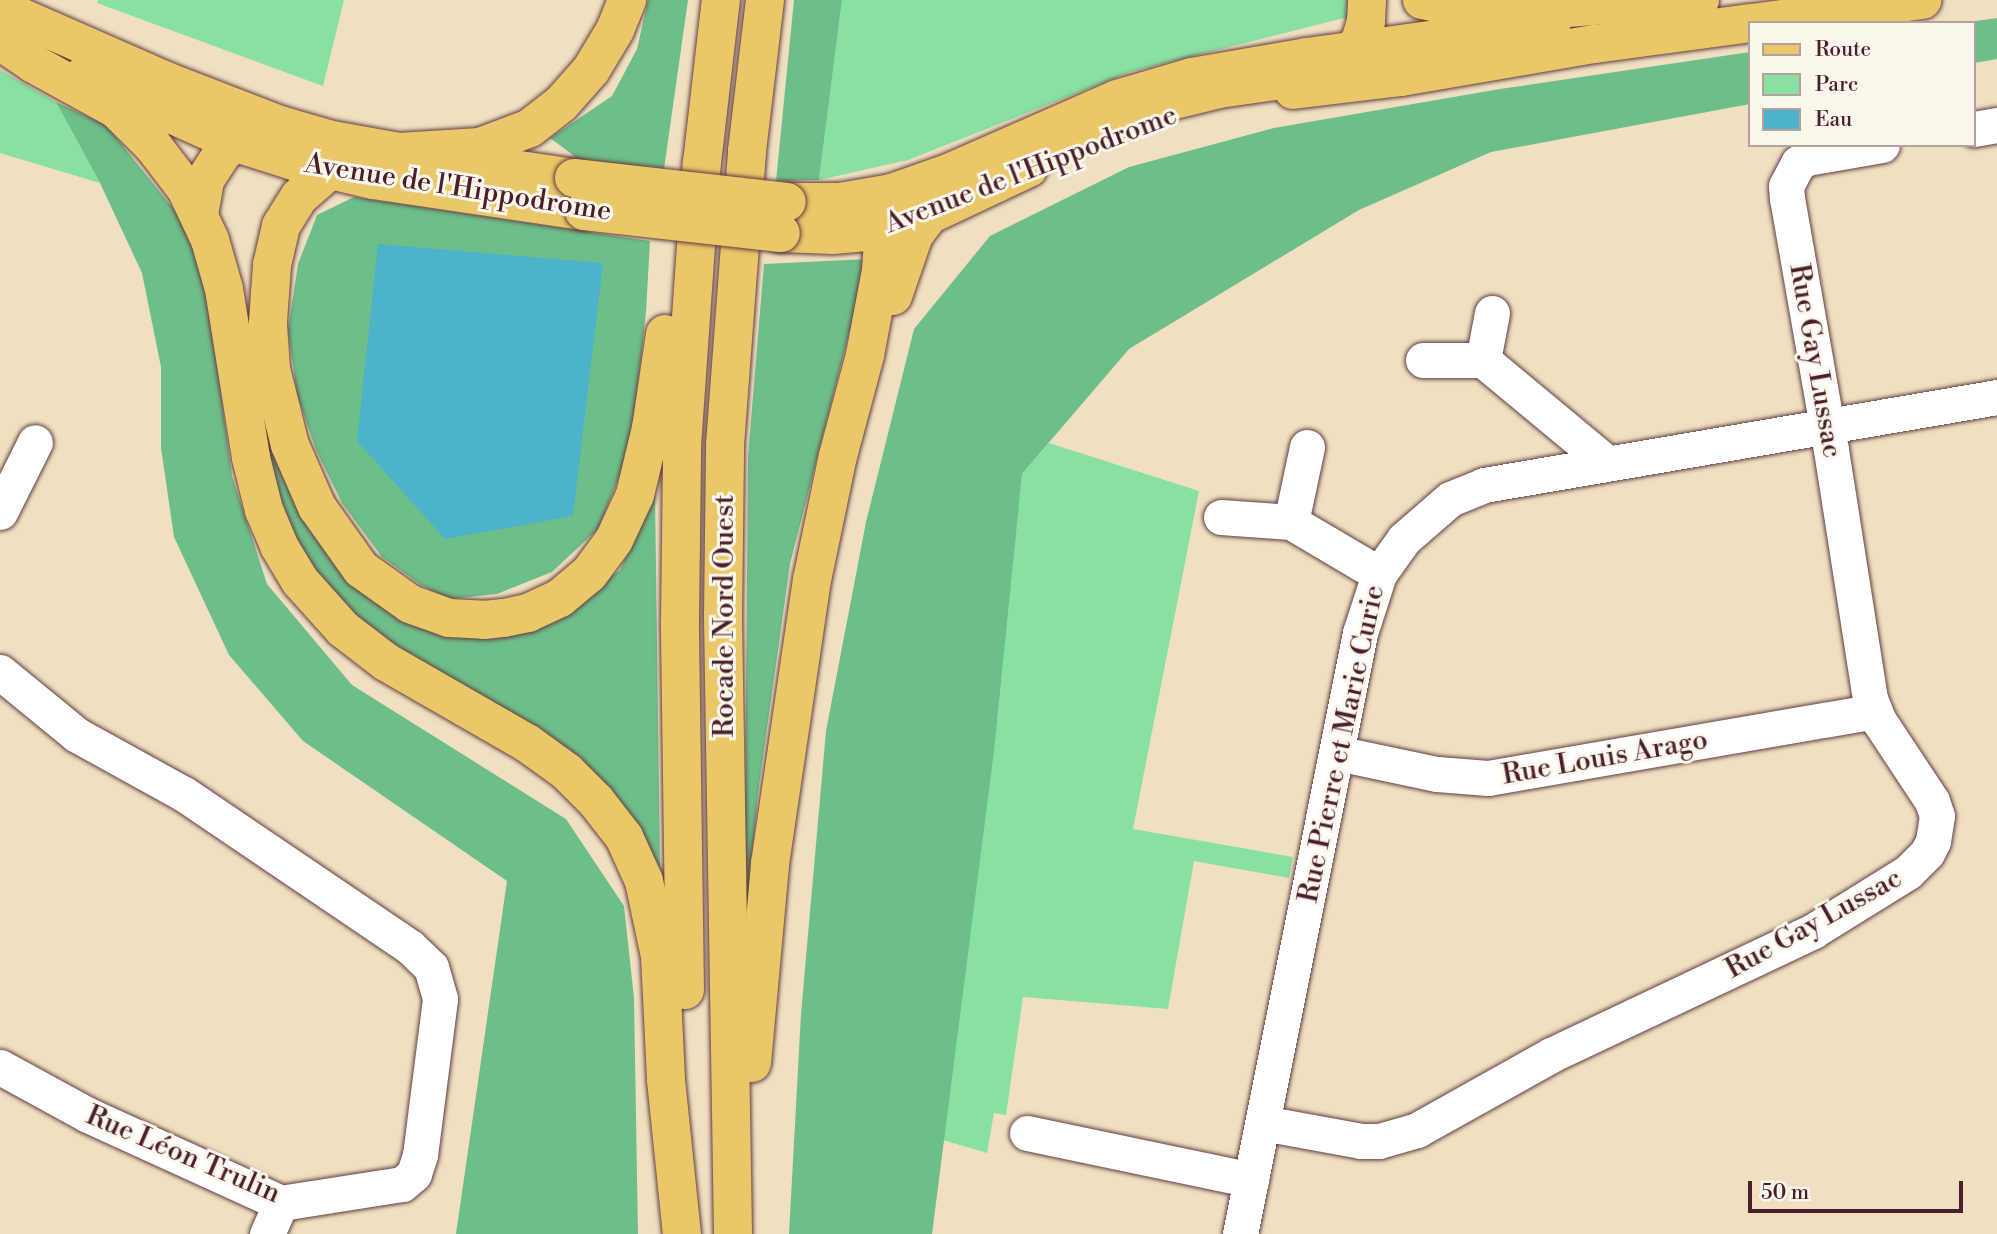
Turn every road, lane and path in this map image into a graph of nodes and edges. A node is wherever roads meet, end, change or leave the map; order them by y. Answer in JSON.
{"nodes":[{"id":1,"x":627,"y":0,"type":"edge"},
{"id":2,"x":721,"y":0,"type":"edge"},
{"id":3,"x":765,"y":0,"type":"edge"},
{"id":4,"x":1367,"y":0,"type":"edge"},
{"id":5,"x":1422,"y":0,"type":"edge"},
{"id":6,"x":1668,"y":0,"type":"edge"},
{"id":7,"x":1700,"y":0,"type":"edge"},
{"id":8,"x":1922,"y":0,"type":"edge"},
{"id":9,"x":0,"y":8,"type":"edge"},
{"id":10,"x":1766,"y":21,"type":"edge"},
{"id":11,"x":1748,"y":23,"type":"edge"},
{"id":12,"x":0,"y":38,"type":"edge"},
{"id":13,"x":1353,"y":50,"type":"junction"},
{"id":14,"x":280,"y":125,"type":"junction"},
{"id":15,"x":1997,"y":125,"type":"edge"},
{"id":16,"x":1976,"y":129,"type":"edge"},
{"id":17,"x":233,"y":142,"type":"junction"},
{"id":18,"x":1871,"y":147,"type":"edge"},
{"id":19,"x":399,"y":152,"type":"junction"},
{"id":20,"x":702,"y":163,"type":"junction"},
{"id":21,"x":330,"y":170,"type":"junction"},
{"id":22,"x":997,"y":183,"type":"junction"},
{"id":23,"x":579,"y":194,"type":"junction"},
{"id":24,"x":840,"y":202,"type":"junction"},
{"id":25,"x":199,"y":215,"type":"junction"},
{"id":26,"x":929,"y":215,"type":"junction"},
{"id":27,"x":784,"y":217,"type":"junction"},
{"id":28,"x":878,"y":231,"type":"junction"},
{"id":29,"x":1492,"y":313,"type":"dead end"},
{"id":30,"x":865,"y":355,"type":"junction"},
{"id":31,"x":1423,"y":360,"type":"dead end"},
{"id":32,"x":1483,"y":360,"type":"junction"},
{"id":33,"x":1997,"y":397,"type":"edge"},
{"id":34,"x":1827,"y":426,"type":"junction"},
{"id":35,"x":35,"y":442,"type":"dead end"},
{"id":36,"x":1307,"y":447,"type":"dead end"},
{"id":37,"x":1607,"y":463,"type":"junction"},
{"id":38,"x":0,"y":512,"type":"edge"},
{"id":39,"x":1221,"y":517,"type":"dead end"},
{"id":40,"x":1291,"y":522,"type":"junction"},
{"id":41,"x":1378,"y":574,"type":"junction"},
{"id":42,"x":0,"y":672,"type":"edge"},
{"id":43,"x":1874,"y":711,"type":"junction"},
{"id":44,"x":1337,"y":753,"type":"junction"},
{"id":45,"x":0,"y":1067,"type":"edge"},
{"id":46,"x":1263,"y":1123,"type":"junction"},
{"id":47,"x":1027,"y":1133,"type":"dead end"},
{"id":48,"x":1251,"y":1180,"type":"junction"},
{"id":49,"x":274,"y":1219,"type":"edge"},
{"id":50,"x":732,"y":1222,"type":"edge"},
{"id":51,"x":682,"y":1234,"type":"edge"},
{"id":52,"x":689,"y":1234,"type":"edge"},
{"id":53,"x":1240,"y":1234,"type":"edge"}],
"edges":[{"from":1,"to":19,"type":"main road"},
{"from":2,"to":20,"type":"main road","name":"Rocade Nord Ouest"},
{"from":3,"to":50,"type":"main road","name":"Rocade Nord Ouest"},
{"from":4,"to":13,"type":"main road"},
{"from":5,"to":6,"type":"main road"},
{"from":7,"to":13,"type":"main road","name":"Avenue de l'Hippodrome"},
{"from":8,"to":10,"type":"main road","name":"Avenue de l'Hippodrome"},
{"from":9,"to":14,"type":"main road","name":"Avenue de l'Hippodrome"},
{"from":11,"to":22,"type":"main road","name":"Avenue de l'Hippodrome"},
{"from":12,"to":17,"type":"main road","name":"Avenue de l'Hippodrome"},
{"from":12,"to":25,"type":"main road"},
{"from":13,"to":22,"type":"main road"},
{"from":13,"to":24,"type":"main road","name":"Avenue de l'Hippodrome"},
{"from":14,"to":17,"type":"main road"},
{"from":14,"to":19,"type":"main road","name":"Avenue de l'Hippodrome"},
{"from":15,"to":16,"type":"street"},
{"from":17,"to":21,"type":"main road","name":"Avenue de l'Hippodrome"},
{"from":17,"to":25,"type":"main road"},
{"from":18,"to":34,"type":"street","name":"Rue Gay Lussac"},
{"from":19,"to":23,"type":"main road","name":"Avenue de l'Hippodrome"},
{"from":20,"to":21,"type":"main road"},
{"from":20,"to":52,"type":"main road","name":"Rocade Nord Ouest"},
{"from":21,"to":23,"type":"main road","name":"Avenue de l'Hippodrome"},
{"from":22,"to":26,"type":"main road","name":"Avenue de l'Hippodrome"},
{"from":23,"to":27,"type":"main road","name":"Avenue de l'Hippodrome","bridge":true},
{"from":24,"to":27,"type":"main road","name":"Avenue de l'Hippodrome"},
{"from":24,"to":28,"type":"main road"},
{"from":25,"to":51,"type":"main road"},
{"from":26,"to":28,"type":"main road","name":"Avenue de l'Hippodrome"},
{"from":26,"to":30,"type":"main road"},
{"from":27,"to":28,"type":"main road","name":"Avenue de l'Hippodrome"},
{"from":28,"to":30,"type":"main road"},
{"from":29,"to":32,"type":"street"},
{"from":30,"to":50,"type":"main road"},
{"from":31,"to":32,"type":"street"},
{"from":32,"to":37,"type":"street"},
{"from":33,"to":34,"type":"street","name":"Rue Pierre et Marie Curie"},
{"from":34,"to":37,"type":"street","name":"Rue Pierre et Marie Curie"},
{"from":34,"to":43,"type":"street","name":"Rue Gay Lussac"},
{"from":35,"to":38,"type":"street"},
{"from":36,"to":40,"type":"street"},
{"from":37,"to":41,"type":"street","name":"Rue Pierre et Marie Curie"},
{"from":39,"to":40,"type":"street"},
{"from":40,"to":41,"type":"street"},
{"from":41,"to":44,"type":"street","name":"Rue Pierre et Marie Curie"},
{"from":42,"to":49,"type":"street","name":"Rue Léon Trulin"},
{"from":43,"to":44,"type":"street","name":"Rue Louis Arago"},
{"from":43,"to":46,"type":"street","name":"Rue Gay Lussac"},
{"from":44,"to":46,"type":"street","name":"Rue Pierre et Marie Curie"},
{"from":45,"to":49,"type":"street","name":"Rue Léon Trulin"},
{"from":46,"to":48,"type":"street","name":"Rue Pierre et Marie Curie"},
{"from":47,"to":48,"type":"street"},
{"from":48,"to":53,"type":"street","name":"Rue Pierre et Marie Curie"}]}
